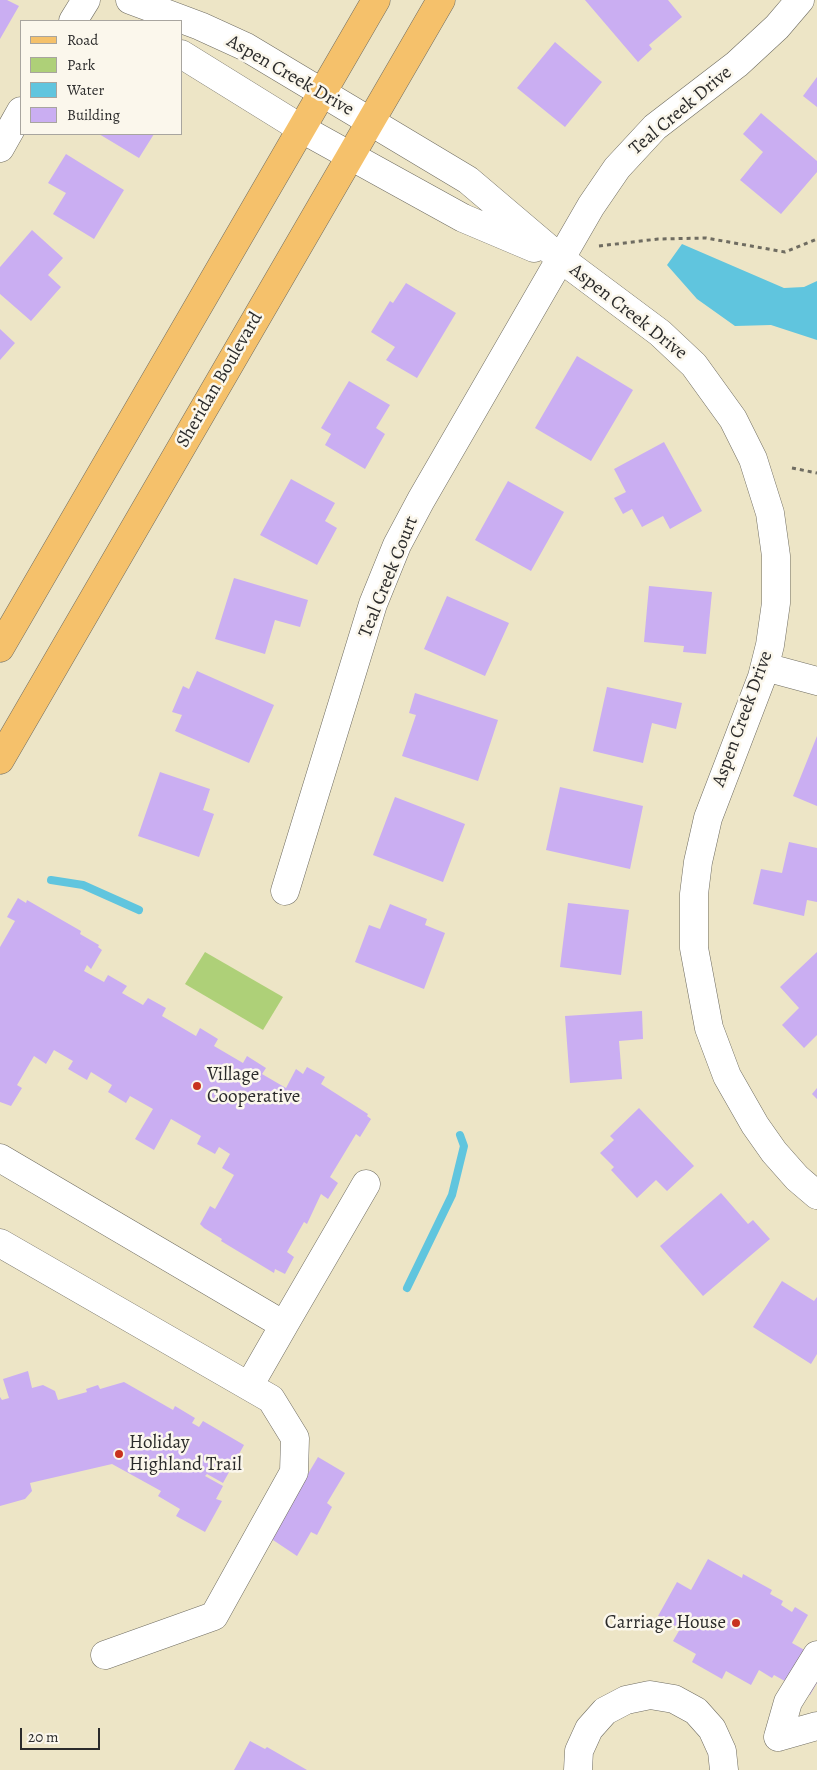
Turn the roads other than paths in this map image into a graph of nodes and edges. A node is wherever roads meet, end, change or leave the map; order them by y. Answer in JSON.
{"nodes":[{"id":1,"x":86,"y":0,"type":"edge"},
{"id":2,"x":111,"y":0,"type":"edge"},
{"id":3,"x":130,"y":0,"type":"edge"},
{"id":4,"x":376,"y":0,"type":"edge"},
{"id":5,"x":441,"y":0,"type":"edge"},
{"id":6,"x":800,"y":0,"type":"edge"},
{"id":7,"x":74,"y":20,"type":"edge"},
{"id":8,"x":138,"y":20,"type":"edge"},
{"id":9,"x":182,"y":55,"type":"edge"},
{"id":10,"x":322,"y":94,"type":"junction"},
{"id":11,"x":20,"y":113,"type":"edge"},
{"id":12,"x":370,"y":122,"type":"junction"},
{"id":13,"x":302,"y":128,"type":"junction"},
{"id":14,"x":0,"y":148,"type":"edge"},
{"id":15,"x":350,"y":156,"type":"junction"},
{"id":16,"x":561,"y":259,"type":"junction"},
{"id":17,"x":0,"y":648,"type":"edge"},
{"id":18,"x":765,"y":667,"type":"junction"},
{"id":19,"x":817,"y":682,"type":"edge"},
{"id":20,"x":0,"y":760,"type":"edge"},
{"id":21,"x":285,"y":892,"type":"dead end"},
{"id":22,"x":0,"y":1158,"type":"edge"},
{"id":23,"x":366,"y":1184,"type":"dead end"},
{"id":24,"x":817,"y":1195,"type":"edge"},
{"id":25,"x":0,"y":1242,"type":"edge"},
{"id":26,"x":284,"y":1325,"type":"junction"},
{"id":27,"x":249,"y":1386,"type":"junction"},
{"id":28,"x":105,"y":1655,"type":"dead end"},
{"id":29,"x":817,"y":1655,"type":"edge"},
{"id":30,"x":817,"y":1726,"type":"edge"},
{"id":31,"x":578,"y":1770,"type":"edge"},
{"id":32,"x":724,"y":1770,"type":"edge"}],
"edges":[{"from":1,"to":7,"type":"street"},
{"from":2,"to":8,"type":"street"},
{"from":3,"to":10,"type":"street","name":"Aspen Creek Drive"},
{"from":4,"to":10,"type":"main road"},
{"from":5,"to":12,"type":"main road","name":"Sheridan Boulevard"},
{"from":6,"to":16,"type":"street","name":"Teal Creek Drive"},
{"from":9,"to":13,"type":"street","name":"Aspen Creek Drive"},
{"from":10,"to":12,"type":"street","name":"Aspen Creek Drive"},
{"from":10,"to":13,"type":"main road"},
{"from":11,"to":14,"type":"street"},
{"from":12,"to":15,"type":"main road","name":"Sheridan Boulevard"},
{"from":12,"to":16,"type":"street","name":"Aspen Creek Drive"},
{"from":13,"to":15,"type":"street","name":"Aspen Creek Drive"},
{"from":13,"to":17,"type":"main road"},
{"from":15,"to":16,"type":"street","name":"Aspen Creek Drive"},
{"from":15,"to":20,"type":"main road","name":"Sheridan Boulevard"},
{"from":16,"to":18,"type":"street","name":"Aspen Creek Drive"},
{"from":16,"to":21,"type":"street","name":"Teal Creek Court"},
{"from":18,"to":19,"type":"street"},
{"from":18,"to":24,"type":"street","name":"Aspen Creek Drive"},
{"from":22,"to":26,"type":"street"},
{"from":23,"to":26,"type":"street"},
{"from":25,"to":27,"type":"street"},
{"from":26,"to":27,"type":"street"},
{"from":27,"to":28,"type":"street"},
{"from":29,"to":30,"type":"street"},
{"from":31,"to":32,"type":"street"}]}
